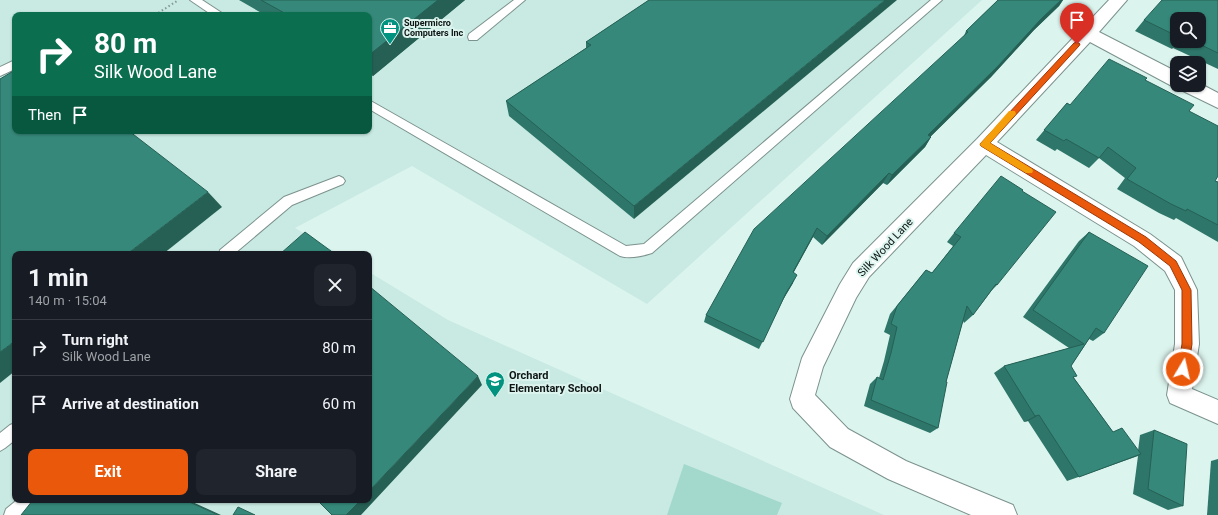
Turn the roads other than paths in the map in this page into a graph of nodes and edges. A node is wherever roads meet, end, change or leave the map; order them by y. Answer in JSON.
{"nodes":[{"id":1,"x":195,"y":0,"type":"edge"},
{"id":2,"x":520,"y":0,"type":"edge"},
{"id":3,"x":937,"y":0,"type":"edge"},
{"id":4,"x":1119,"y":0,"type":"edge"},
{"id":5,"x":215,"y":12,"type":"edge"},
{"id":6,"x":1087,"y":33,"type":"junction"},
{"id":7,"x":473,"y":37,"type":"dead end"},
{"id":8,"x":12,"y":66,"type":"edge"},
{"id":9,"x":0,"y":72,"type":"edge"},
{"id":10,"x":1170,"y":76,"type":"edge"},
{"id":11,"x":1201,"y":92,"type":"edge"},
{"id":12,"x":1218,"y":101,"type":"edge"},
{"id":13,"x":372,"y":106,"type":"edge"},
{"id":14,"x":984,"y":144,"type":"junction"},
{"id":15,"x":339,"y":181,"type":"dead end"},
{"id":16,"x":229,"y":251,"type":"edge"},
{"id":17,"x":1218,"y":412,"type":"edge"},
{"id":18,"x":12,"y":433,"type":"edge"},
{"id":19,"x":0,"y":443,"type":"edge"},
{"id":20,"x":26,"y":503,"type":"edge"},
{"id":21,"x":12,"y":515,"type":"edge"},
{"id":22,"x":1003,"y":515,"type":"edge"}],
"edges":[{"from":1,"to":5,"type":"lane"},
{"from":2,"to":7,"type":"lane"},
{"from":3,"to":13,"type":"lane"},
{"from":4,"to":6,"type":"street","name":"Silk Wood Lane"},
{"from":6,"to":10,"type":"street"},
{"from":6,"to":14,"type":"street","name":"Silk Wood Lane"},
{"from":8,"to":9,"type":"lane"},
{"from":11,"to":12,"type":"street"},
{"from":14,"to":17,"type":"street"},
{"from":14,"to":22,"type":"street","name":"Silk Wood Lane"},
{"from":15,"to":16,"type":"lane"},
{"from":18,"to":19,"type":"lane"},
{"from":20,"to":21,"type":"lane"}]}
